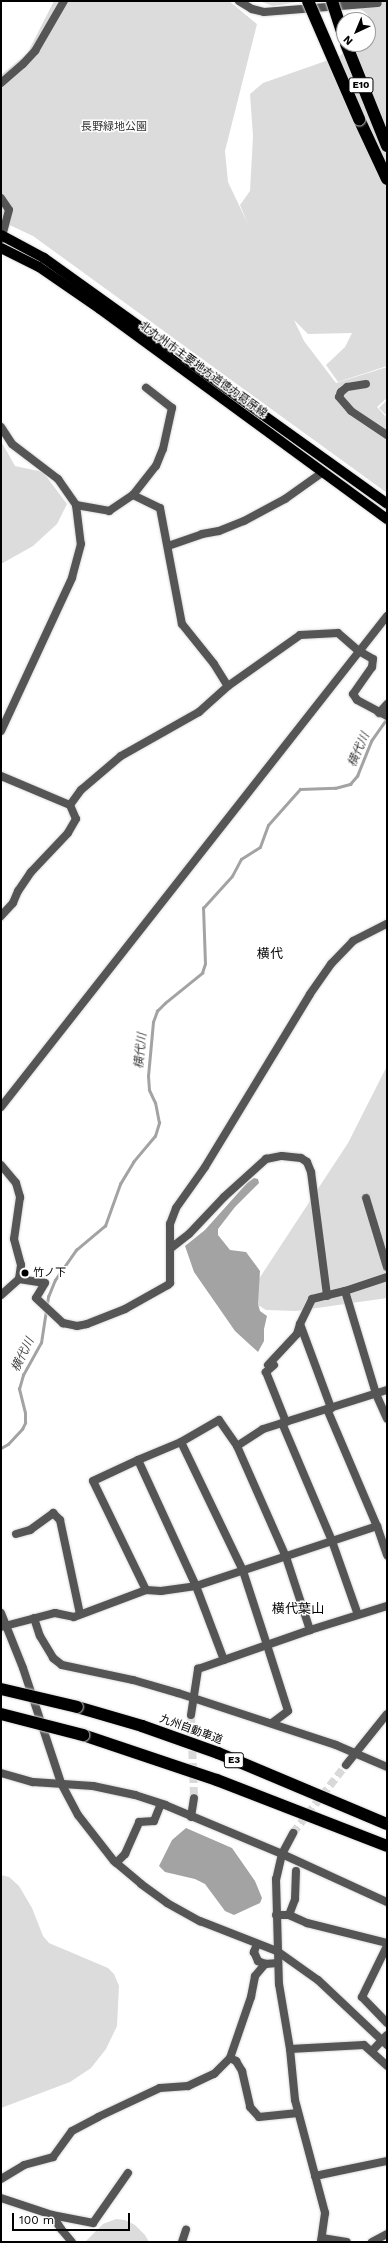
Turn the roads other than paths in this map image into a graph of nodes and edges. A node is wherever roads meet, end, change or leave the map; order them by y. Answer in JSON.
{"nodes":[{"id":1,"x":64,"y":1,"type":"edge"},
{"id":2,"x":239,"y":1,"type":"edge"},
{"id":3,"x":308,"y":1,"type":"edge"},
{"id":4,"x":332,"y":1,"type":"edge"},
{"id":5,"x":378,"y":3,"type":"dead end"},
{"id":6,"x":336,"y":13,"type":"edge"},
{"id":7,"x":349,"y":52,"type":"edge"},
{"id":8,"x":1,"y":83,"type":"edge"},
{"id":9,"x":387,"y":146,"type":"edge"},
{"id":10,"x":387,"y":179,"type":"edge"},
{"id":11,"x":1,"y":198,"type":"edge"},
{"id":12,"x":2,"y":237,"type":"edge"},
{"id":13,"x":1,"y":248,"type":"edge"},
{"id":14,"x":366,"y":384,"type":"dead end"},
{"id":15,"x":146,"y":388,"type":"dead end"},
{"id":16,"x":1,"y":427,"type":"edge"},
{"id":17,"x":387,"y":435,"type":"edge"},
{"id":18,"x":323,"y":472,"type":"junction"},
{"id":19,"x":133,"y":495,"type":"junction"},
{"id":20,"x":387,"y":504,"type":"edge"},
{"id":21,"x":76,"y":505,"type":"junction"},
{"id":22,"x":387,"y":519,"type":"edge"},
{"id":23,"x":168,"y":546,"type":"junction"},
{"id":24,"x":387,"y":616,"type":"edge"},
{"id":25,"x":359,"y":651,"type":"junction"},
{"id":26,"x":228,"y":686,"type":"junction"},
{"id":27,"x":387,"y":704,"type":"edge"},
{"id":28,"x":383,"y":715,"type":"edge"},
{"id":29,"x":1,"y":731,"type":"edge"},
{"id":30,"x":1,"y":776,"type":"edge"},
{"id":31,"x":70,"y":805,"type":"junction"},
{"id":32,"x":1,"y":916,"type":"edge"},
{"id":33,"x":387,"y":924,"type":"edge"},
{"id":34,"x":1,"y":1107,"type":"edge"},
{"id":35,"x":1,"y":1165,"type":"edge"},
{"id":36,"x":366,"y":1198,"type":"dead end"},
{"id":37,"x":171,"y":1248,"type":"junction"},
{"id":38,"x":387,"y":1267,"type":"edge"},
{"id":39,"x":387,"y":1277,"type":"edge"},
{"id":40,"x":19,"y":1278,"type":"junction"},
{"id":41,"x":345,"y":1291,"type":"junction"},
{"id":42,"x":1,"y":1295,"type":"edge"},
{"id":43,"x":327,"y":1296,"type":"junction"},
{"id":44,"x":300,"y":1324,"type":"junction"},
{"id":45,"x":387,"y":1390,"type":"edge"},
{"id":46,"x":376,"y":1394,"type":"junction"},
{"id":47,"x":329,"y":1409,"type":"junction"},
{"id":48,"x":387,"y":1419,"type":"edge"},
{"id":49,"x":284,"y":1423,"type":"junction"},
{"id":50,"x":181,"y":1442,"type":"junction"},
{"id":51,"x":237,"y":1446,"type":"junction"},
{"id":52,"x":138,"y":1460,"type":"junction"},
{"id":53,"x":377,"y":1526,"type":"junction"},
{"id":54,"x":16,"y":1534,"type":"dead end"},
{"id":55,"x":332,"y":1541,"type":"junction"},
{"id":56,"x":387,"y":1555,"type":"edge"},
{"id":57,"x":286,"y":1557,"type":"junction"},
{"id":58,"x":243,"y":1571,"type":"junction"},
{"id":59,"x":196,"y":1586,"type":"junction"},
{"id":60,"x":146,"y":1590,"type":"junction"},
{"id":61,"x":387,"y":1606,"type":"edge"},
{"id":62,"x":1,"y":1613,"type":"edge"},
{"id":63,"x":80,"y":1614,"type":"junction"},
{"id":64,"x":358,"y":1615,"type":"junction"},
{"id":65,"x":34,"y":1618,"type":"junction"},
{"id":66,"x":4,"y":1627,"type":"edge"},
{"id":67,"x":310,"y":1630,"type":"junction"},
{"id":68,"x":267,"y":1645,"type":"junction"},
{"id":69,"x":224,"y":1660,"type":"junction"},
{"id":70,"x":1,"y":1689,"type":"edge"},
{"id":71,"x":192,"y":1698,"type":"junction"},
{"id":72,"x":1,"y":1714,"type":"edge"},
{"id":73,"x":387,"y":1714,"type":"edge"},
{"id":74,"x":191,"y":1715,"type":"tunnel mouth"},
{"id":75,"x":272,"y":1723,"type":"junction"},
{"id":76,"x":355,"y":1755,"type":"junction"},
{"id":77,"x":346,"y":1765,"type":"tunnel mouth"},
{"id":78,"x":387,"y":1767,"type":"edge"},
{"id":79,"x":1,"y":1773,"type":"edge"},
{"id":80,"x":61,"y":1783,"type":"junction"},
{"id":81,"x":194,"y":1798,"type":"tunnel mouth"},
{"id":82,"x":161,"y":1804,"type":"junction"},
{"id":83,"x":191,"y":1817,"type":"junction"},
{"id":84,"x":387,"y":1824,"type":"edge"},
{"id":85,"x":293,"y":1833,"type":"tunnel mouth"},
{"id":86,"x":387,"y":1846,"type":"edge"},
{"id":87,"x":282,"y":1854,"type":"junction"},
{"id":88,"x":116,"y":1862,"type":"junction"},
{"id":89,"x":296,"y":1871,"type":"dead end"},
{"id":90,"x":387,"y":1902,"type":"edge"},
{"id":91,"x":276,"y":1915,"type":"junction"},
{"id":92,"x":289,"y":1915,"type":"junction"},
{"id":93,"x":257,"y":1944,"type":"junction"},
{"id":94,"x":387,"y":1944,"type":"edge"},
{"id":95,"x":277,"y":1952,"type":"junction"},
{"id":96,"x":278,"y":1963,"type":"junction"},
{"id":97,"x":265,"y":1964,"type":"junction"},
{"id":98,"x":387,"y":2023,"type":"edge"},
{"id":99,"x":385,"y":2040,"type":"edge"},
{"id":100,"x":290,"y":2049,"type":"junction"},
{"id":101,"x":372,"y":2051,"type":"junction"},
{"id":102,"x":230,"y":2058,"type":"junction"},
{"id":103,"x":387,"y":2066,"type":"edge"},
{"id":104,"x":298,"y":2113,"type":"junction"},
{"id":105,"x":387,"y":2160,"type":"edge"},
{"id":106,"x":128,"y":2173,"type":"dead end"},
{"id":107,"x":315,"y":2176,"type":"junction"},
{"id":108,"x":1,"y":2179,"type":"edge"},
{"id":109,"x":1,"y":2198,"type":"edge"},
{"id":110,"x":52,"y":2215,"type":"junction"},
{"id":111,"x":186,"y":2230,"type":"dead end"},
{"id":112,"x":387,"y":2234,"type":"edge"},
{"id":113,"x":321,"y":2241,"type":"edge"},
{"id":114,"x":72,"y":2242,"type":"edge"},
{"id":115,"x":182,"y":2242,"type":"edge"},
{"id":116,"x":347,"y":2242,"type":"edge"},
{"id":117,"x":372,"y":2242,"type":"edge"}],
"edges":[{"from":1,"to":8,"type":"street"},
{"from":2,"to":5,"type":"street"},
{"from":3,"to":10,"type":"highway","number":"E10","bridge":true},
{"from":4,"to":6,"type":"highway","bridge":true},
{"from":7,"to":9,"type":"highway","number":"E10"},
{"from":11,"to":12,"type":"street"},
{"from":12,"to":20,"type":"main road","name":"北九州市主要地方道徳力葛原線"},
{"from":13,"to":18,"type":"main road","name":"北九州市主要地方道徳力葛原線"},
{"from":14,"to":17,"type":"street"},
{"from":15,"to":19,"type":"street"},
{"from":16,"to":21,"type":"street"},
{"from":18,"to":22,"type":"main road","name":"北九州市主要地方道徳力葛原線"},
{"from":18,"to":23,"type":"street"},
{"from":19,"to":21,"type":"street"},
{"from":19,"to":23,"type":"street"},
{"from":21,"to":29,"type":"street"},
{"from":23,"to":26,"type":"street"},
{"from":24,"to":25,"type":"street"},
{"from":25,"to":26,"type":"street"},
{"from":25,"to":28,"type":"street"},
{"from":25,"to":34,"type":"street"},
{"from":26,"to":31,"type":"street"},
{"from":27,"to":28,"type":"street"},
{"from":30,"to":31,"type":"street"},
{"from":31,"to":32,"type":"street"},
{"from":33,"to":37,"type":"street"},
{"from":35,"to":40,"type":"street"},
{"from":36,"to":38,"type":"street"},
{"from":37,"to":40,"type":"street"},
{"from":37,"to":43,"type":"street"},
{"from":39,"to":41,"type":"street"},
{"from":40,"to":42,"type":"street"},
{"from":41,"to":43,"type":"street"},
{"from":41,"to":46,"type":"street"},
{"from":43,"to":44,"type":"street"},
{"from":44,"to":47,"type":"street"},
{"from":44,"to":49,"type":"street"},
{"from":45,"to":46,"type":"street"},
{"from":46,"to":47,"type":"street"},
{"from":46,"to":48,"type":"street"},
{"from":47,"to":49,"type":"street"},
{"from":47,"to":53,"type":"street"},
{"from":49,"to":51,"type":"street"},
{"from":49,"to":55,"type":"street"},
{"from":50,"to":51,"type":"street"},
{"from":50,"to":52,"type":"street"},
{"from":50,"to":58,"type":"street"},
{"from":51,"to":57,"type":"street"},
{"from":52,"to":59,"type":"street"},
{"from":52,"to":60,"type":"street"},
{"from":53,"to":55,"type":"street"},
{"from":53,"to":56,"type":"street"},
{"from":54,"to":63,"type":"street"},
{"from":55,"to":57,"type":"street"},
{"from":55,"to":64,"type":"street"},
{"from":57,"to":58,"type":"street"},
{"from":57,"to":67,"type":"street"},
{"from":58,"to":59,"type":"street"},
{"from":58,"to":68,"type":"street"},
{"from":59,"to":60,"type":"street"},
{"from":59,"to":69,"type":"street"},
{"from":60,"to":63,"type":"street"},
{"from":61,"to":64,"type":"street"},
{"from":62,"to":66,"type":"street"},
{"from":63,"to":65,"type":"street"},
{"from":64,"to":67,"type":"street"},
{"from":65,"to":66,"type":"street"},
{"from":65,"to":71,"type":"street"},
{"from":66,"to":80,"type":"street"},
{"from":67,"to":68,"type":"street"},
{"from":68,"to":69,"type":"street"},
{"from":68,"to":75,"type":"street"},
{"from":69,"to":71,"type":"street"},
{"from":70,"to":84,"type":"highway","name":"九州自動車道","number":"E3","bridge":true},
{"from":71,"to":74,"type":"street"},
{"from":71,"to":75,"type":"street"},
{"from":72,"to":86,"type":"highway","number":"E3","bridge":true},
{"from":73,"to":76,"type":"street"},
{"from":75,"to":76,"type":"street"},
{"from":76,"to":77,"type":"street"},
{"from":76,"to":78,"type":"street"},
{"from":79,"to":80,"type":"street"},
{"from":80,"to":82,"type":"street"},
{"from":80,"to":88,"type":"street"},
{"from":81,"to":83,"type":"street"},
{"from":82,"to":83,"type":"street"},
{"from":82,"to":88,"type":"street"},
{"from":83,"to":87,"type":"street"},
{"from":85,"to":87,"type":"street"},
{"from":87,"to":90,"type":"street"},
{"from":87,"to":91,"type":"street"},
{"from":88,"to":93,"type":"street"},
{"from":89,"to":92,"type":"street"},
{"from":91,"to":92,"type":"street"},
{"from":91,"to":95,"type":"street"},
{"from":92,"to":94,"type":"street"},
{"from":93,"to":95,"type":"street"},
{"from":93,"to":97,"type":"street"},
{"from":94,"to":98,"type":"street"},
{"from":95,"to":96,"type":"street"},
{"from":95,"to":99,"type":"street"},
{"from":96,"to":97,"type":"street"},
{"from":96,"to":100,"type":"street"},
{"from":97,"to":102,"type":"street"},
{"from":99,"to":101,"type":"street"},
{"from":100,"to":101,"type":"street"},
{"from":100,"to":104,"type":"street"},
{"from":101,"to":103,"type":"street"},
{"from":102,"to":104,"type":"street"},
{"from":102,"to":108,"type":"street"},
{"from":104,"to":107,"type":"street"},
{"from":105,"to":107,"type":"street"},
{"from":106,"to":110,"type":"street"},
{"from":107,"to":113,"type":"street"},
{"from":109,"to":110,"type":"street"},
{"from":110,"to":114,"type":"street"},
{"from":111,"to":115,"type":"street"},
{"from":112,"to":117,"type":"street"},
{"from":113,"to":116,"type":"street"}]}
